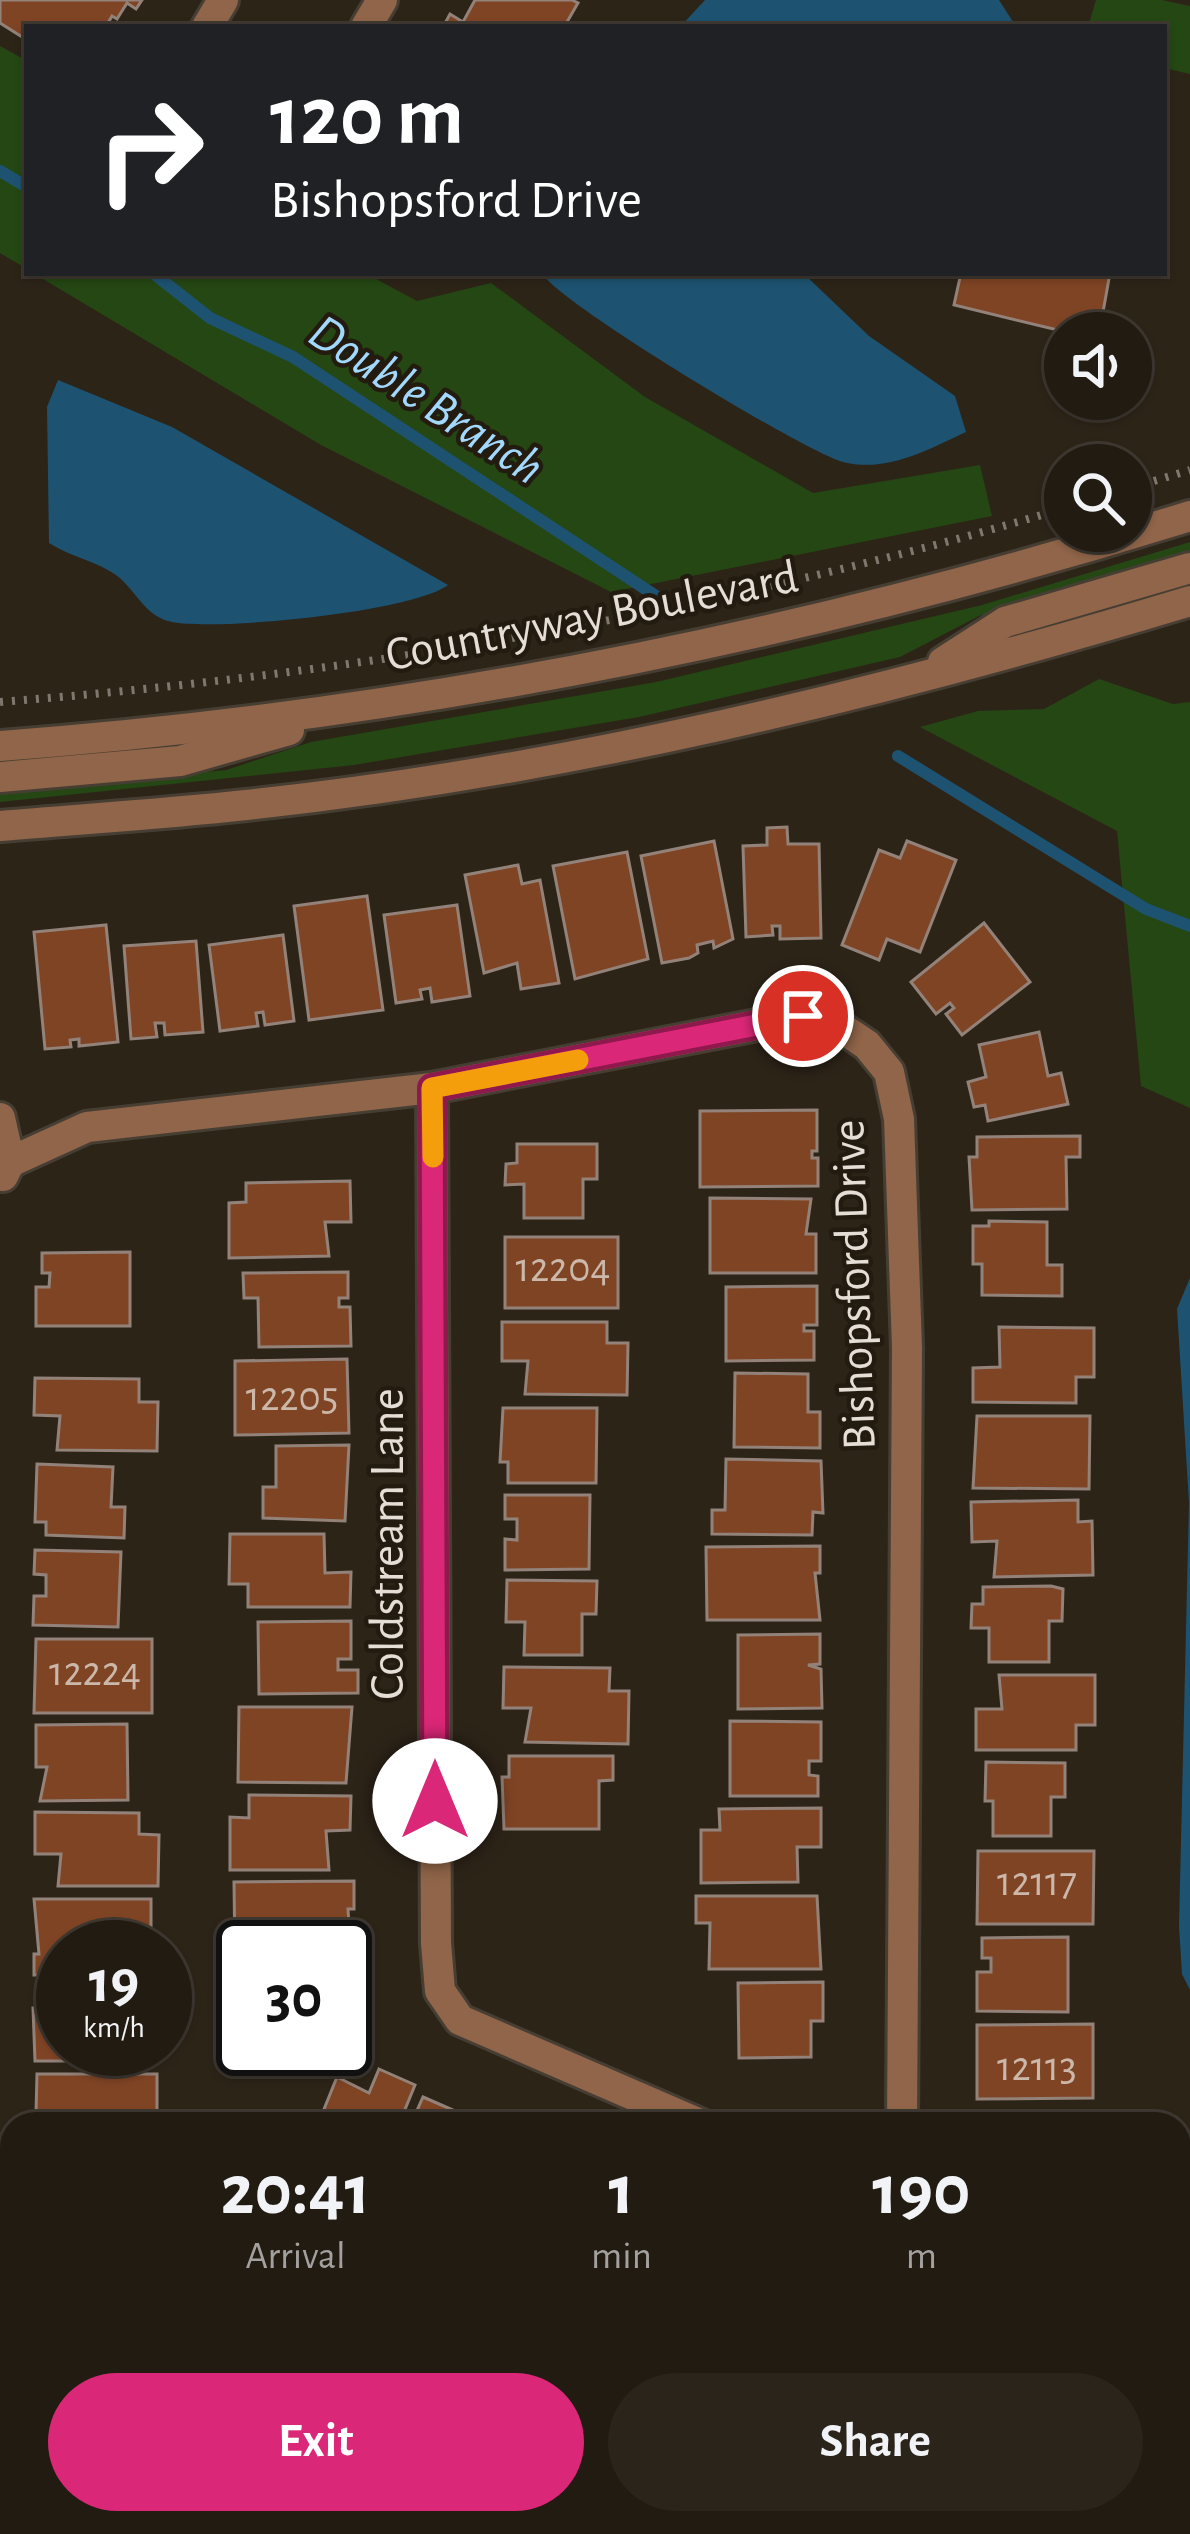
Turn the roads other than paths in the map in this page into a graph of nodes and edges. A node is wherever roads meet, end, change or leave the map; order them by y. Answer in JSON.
{"nodes":[{"id":1,"x":1190,"y":516,"type":"edge"},
{"id":2,"x":1190,"y":568,"type":"edge"},
{"id":3,"x":1190,"y":601,"type":"edge"},
{"id":4,"x":912,"y":681,"type":"junction"},
{"id":5,"x":339,"y":711,"type":"junction"},
{"id":6,"x":0,"y":746,"type":"edge"},
{"id":7,"x":0,"y":777,"type":"edge"},
{"id":8,"x":0,"y":826,"type":"edge"},
{"id":9,"x":432,"y":1088,"type":"junction"},
{"id":10,"x":0,"y":1118,"type":"edge"},
{"id":11,"x":3,"y":1168,"type":"edge"},
{"id":12,"x":671,"y":2112,"type":"edge"},
{"id":13,"x":902,"y":2112,"type":"edge"}],
"edges":[{"from":1,"to":5,"type":"street","name":"Countryway Boulevard"},
{"from":2,"to":4,"type":"street"},
{"from":3,"to":4,"type":"street"},
{"from":4,"to":8,"type":"street"},
{"from":5,"to":6,"type":"street","name":"Countryway Boulevard"},
{"from":5,"to":7,"type":"street"},
{"from":9,"to":11,"type":"street","name":"Bishopsford Drive"},
{"from":9,"to":12,"type":"street","name":"Coldstream Lane"},
{"from":9,"to":13,"type":"street","name":"Bishopsford Drive"},
{"from":10,"to":11,"type":"street","name":"Bishopsford Drive"}]}
